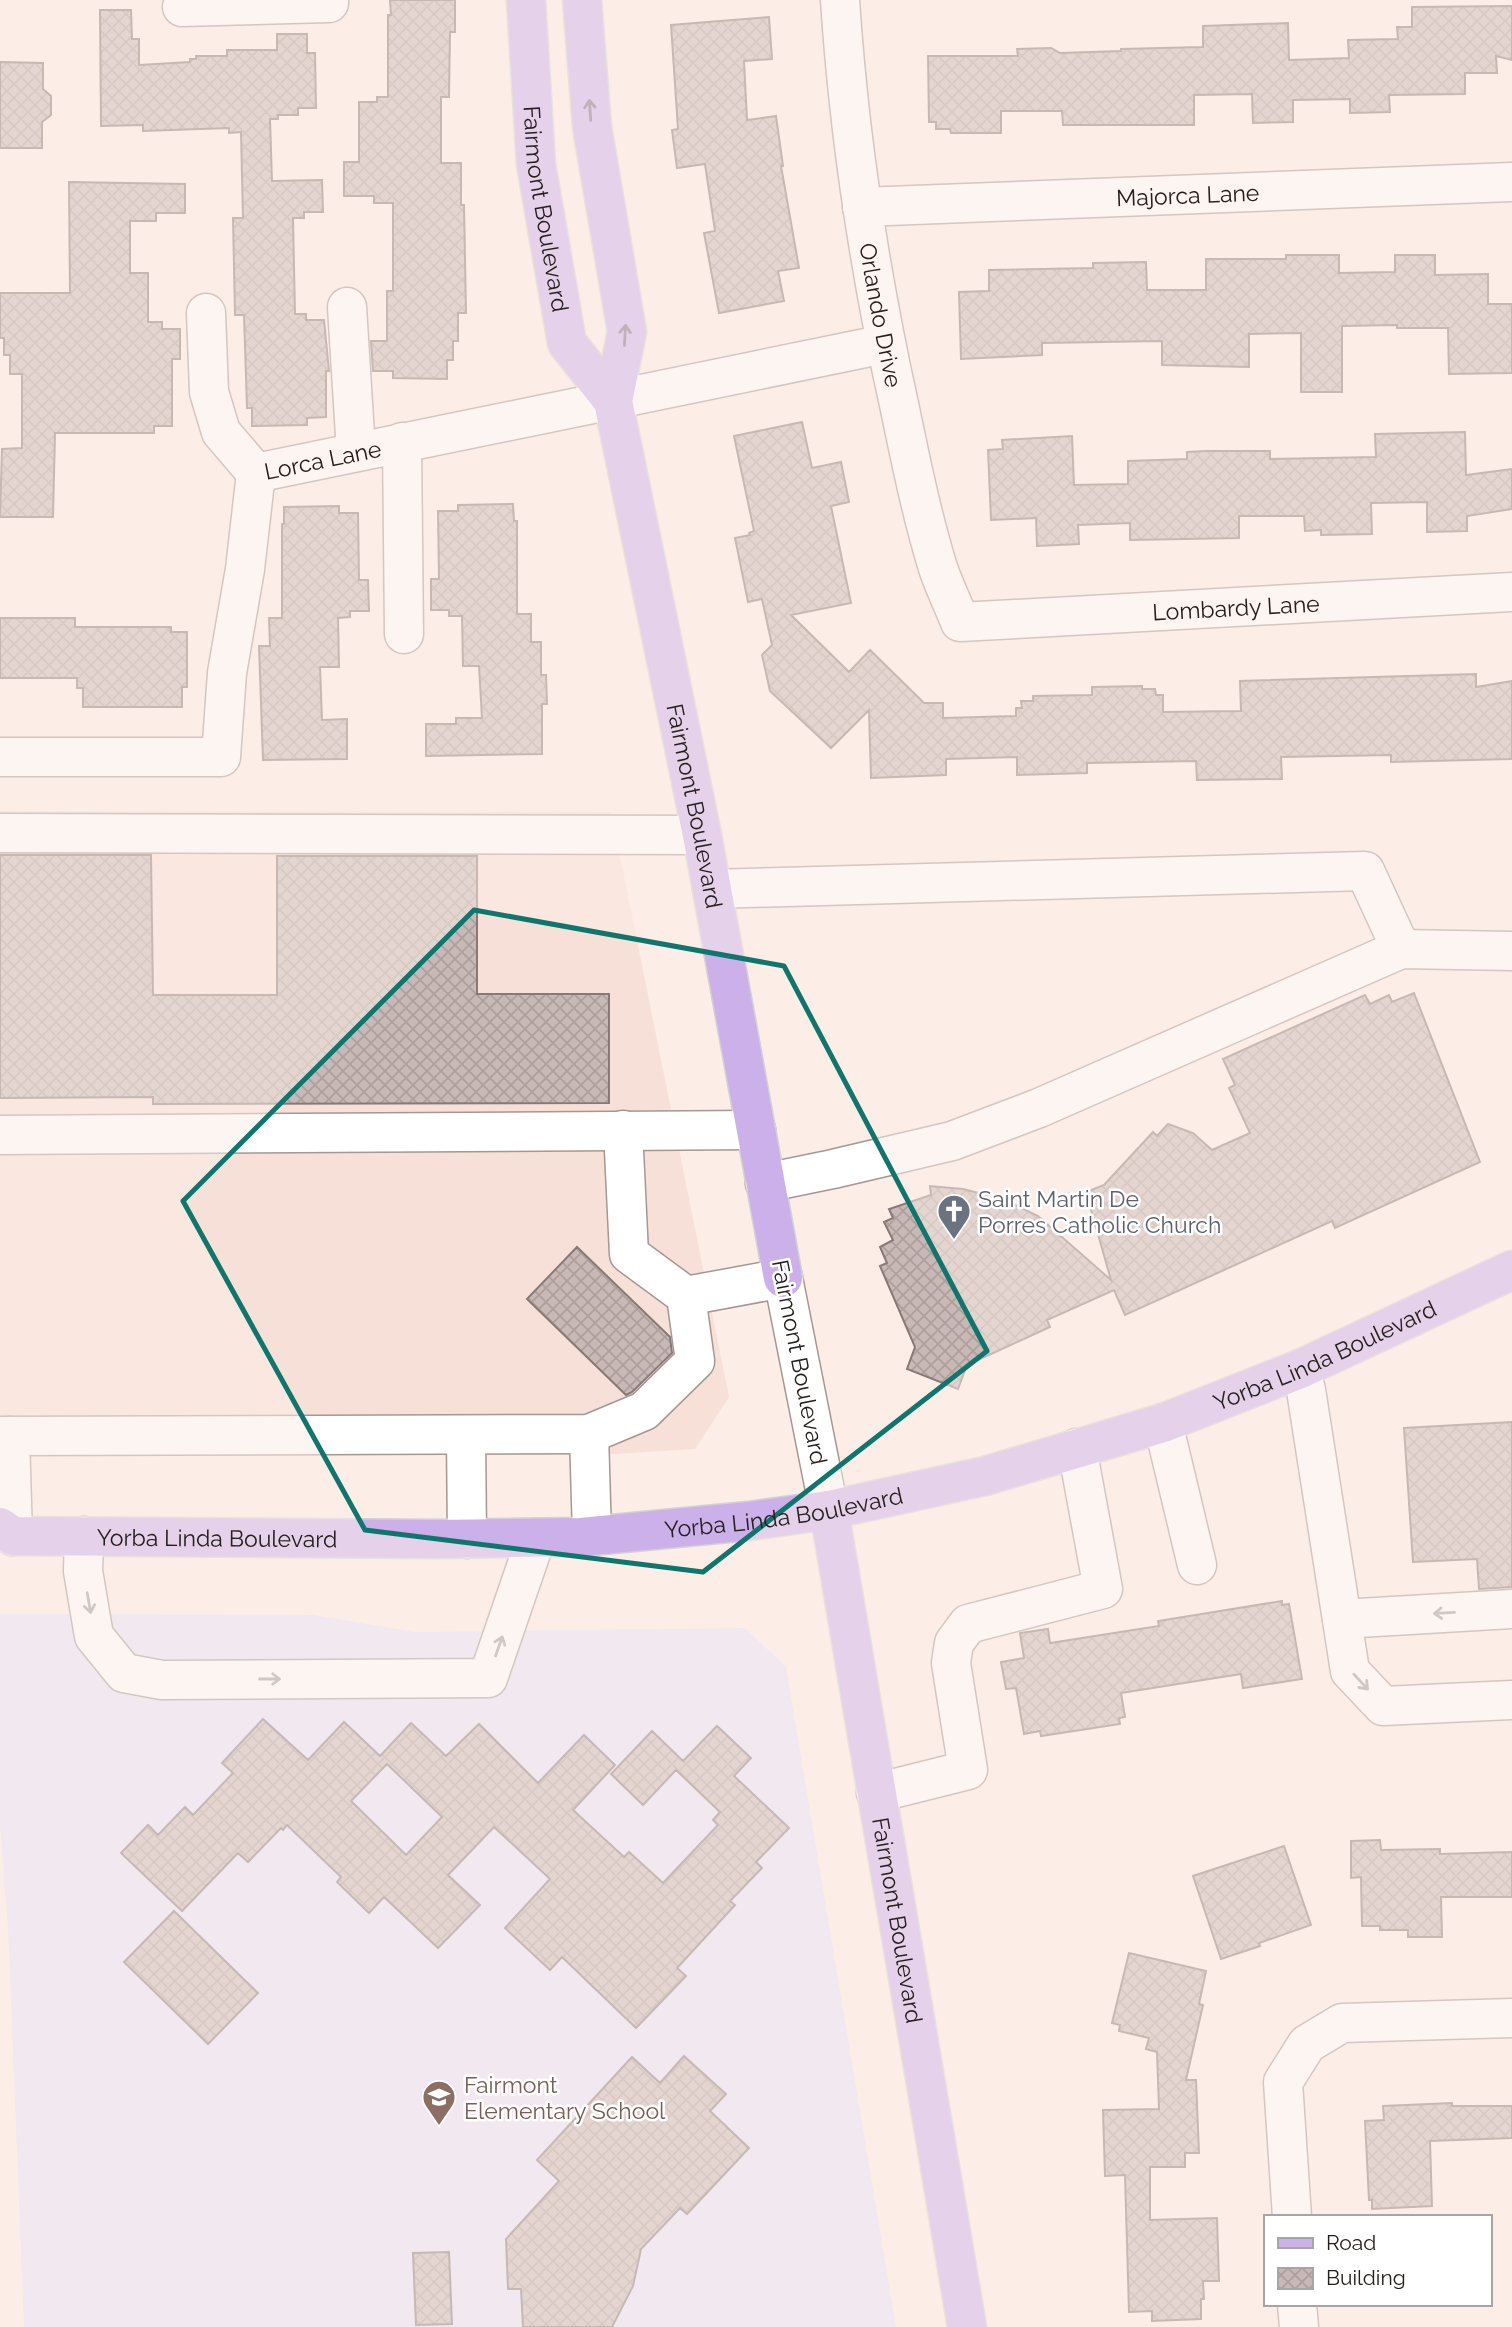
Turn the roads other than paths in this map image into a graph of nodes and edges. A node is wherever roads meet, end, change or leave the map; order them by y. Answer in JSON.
{"nodes":[{"id":1,"x":329,"y":0,"type":"edge"},
{"id":2,"x":526,"y":0,"type":"edge"},
{"id":3,"x":582,"y":0,"type":"edge"},
{"id":4,"x":840,"y":0,"type":"edge"},
{"id":5,"x":181,"y":7,"type":"dead end"},
{"id":6,"x":1512,"y":182,"type":"edge"},
{"id":7,"x":862,"y":207,"type":"junction"},
{"id":8,"x":347,"y":307,"type":"dead end"},
{"id":9,"x":206,"y":313,"type":"dead end"},
{"id":10,"x":885,"y":344,"type":"junction"},
{"id":11,"x":613,"y":401,"type":"junction"},
{"id":12,"x":402,"y":442,"type":"junction"},
{"id":13,"x":356,"y":452,"type":"junction"},
{"id":14,"x":256,"y":473,"type":"junction"},
{"id":15,"x":1512,"y":592,"type":"edge"},
{"id":16,"x":960,"y":622,"type":"joint"},
{"id":17,"x":404,"y":634,"type":"dead end"},
{"id":18,"x":0,"y":757,"type":"edge"},
{"id":19,"x":0,"y":833,"type":"edge"},
{"id":20,"x":702,"y":835,"type":"junction"},
{"id":21,"x":712,"y":890,"type":"junction"},
{"id":22,"x":1401,"y":949,"type":"junction"},
{"id":23,"x":1512,"y":951,"type":"edge"},
{"id":24,"x":623,"y":1130,"type":"junction"},
{"id":25,"x":756,"y":1130,"type":"junction"},
{"id":26,"x":0,"y":1135,"type":"edge"},
{"id":27,"x":765,"y":1183,"type":"junction"},
{"id":28,"x":1512,"y":1270,"type":"edge"},
{"id":29,"x":783,"y":1278,"type":"junction"},
{"id":30,"x":685,"y":1296,"type":"junction"},
{"id":31,"x":1300,"y":1369,"type":"junction"},
{"id":32,"x":1163,"y":1423,"type":"junction"},
{"id":33,"x":466,"y":1434,"type":"junction"},
{"id":34,"x":589,"y":1434,"type":"junction"},
{"id":35,"x":5,"y":1436,"type":"edge"},
{"id":36,"x":1077,"y":1448,"type":"junction"},
{"id":37,"x":829,"y":1510,"type":"junction"},
{"id":38,"x":84,"y":1535,"type":"junction"},
{"id":39,"x":4,"y":1536,"type":"edge"},
{"id":40,"x":592,"y":1536,"type":"junction"},
{"id":41,"x":536,"y":1538,"type":"junction"},
{"id":42,"x":467,"y":1539,"type":"junction"},
{"id":43,"x":1197,"y":1565,"type":"dead end"},
{"id":44,"x":1512,"y":1609,"type":"edge"},
{"id":45,"x":1342,"y":1619,"type":"junction"},
{"id":46,"x":1512,"y":1700,"type":"edge"},
{"id":47,"x":876,"y":1793,"type":"junction"},
{"id":48,"x":1512,"y":2018,"type":"edge"},
{"id":49,"x":1292,"y":2215,"type":"edge"},
{"id":50,"x":1297,"y":2306,"type":"edge"},
{"id":51,"x":967,"y":2327,"type":"edge"},
{"id":52,"x":1299,"y":2327,"type":"edge"}],
"edges":[{"from":1,"to":5,"type":"street"},
{"from":2,"to":11,"type":"main road","name":"Fairmont Boulevard"},
{"from":11,"to":3,"type":"main road","name":"Fairmont Boulevard","one_way":true},
{"from":4,"to":7,"type":"street","name":"Orlando Drive"},
{"from":6,"to":7,"type":"street","name":"Majorca Lane"},
{"from":7,"to":10,"type":"street","name":"Orlando Drive"},
{"from":8,"to":13,"type":"street"},
{"from":9,"to":14,"type":"street"},
{"from":10,"to":11,"type":"street","name":"Lorca Lane"},
{"from":10,"to":16,"type":"street","name":"Orlando Drive"},
{"from":11,"to":12,"type":"street","name":"Lorca Lane"},
{"from":11,"to":20,"type":"main road","name":"Fairmont Boulevard"},
{"from":12,"to":13,"type":"street","name":"Lorca Lane"},
{"from":12,"to":17,"type":"street"},
{"from":13,"to":14,"type":"street","name":"Lorca Lane"},
{"from":14,"to":18,"type":"street","name":"Lorca Lane"},
{"from":15,"to":16,"type":"street","name":"Lombardy Lane"},
{"from":19,"to":20,"type":"street"},
{"from":20,"to":21,"type":"main road","name":"Fairmont Boulevard"},
{"from":21,"to":22,"type":"street"},
{"from":21,"to":25,"type":"main road","name":"Fairmont Boulevard"},
{"from":22,"to":23,"type":"street"},
{"from":22,"to":27,"type":"street"},
{"from":24,"to":25,"type":"street"},
{"from":24,"to":26,"type":"street"},
{"from":24,"to":30,"type":"street"},
{"from":25,"to":27,"type":"main road","name":"Fairmont Boulevard"},
{"from":27,"to":29,"type":"main road","name":"Fairmont Boulevard"},
{"from":28,"to":31,"type":"main road","name":"Yorba Linda Boulevard"},
{"from":29,"to":30,"type":"street"},
{"from":29,"to":37,"type":"street","name":"Fairmont Boulevard"},
{"from":30,"to":34,"type":"street"},
{"from":31,"to":32,"type":"main road","name":"Yorba Linda Boulevard"},
{"from":31,"to":45,"type":"street"},
{"from":32,"to":36,"type":"main road","name":"Yorba Linda Boulevard"},
{"from":32,"to":43,"type":"street"},
{"from":33,"to":34,"type":"street"},
{"from":33,"to":35,"type":"street"},
{"from":33,"to":42,"type":"street"},
{"from":34,"to":40,"type":"street"},
{"from":35,"to":39,"type":"street"},
{"from":36,"to":37,"type":"main road","name":"Yorba Linda Boulevard"},
{"from":36,"to":47,"type":"street"},
{"from":37,"to":40,"type":"main road","name":"Yorba Linda Boulevard"},
{"from":37,"to":47,"type":"main road","name":"Fairmont Boulevard"},
{"from":38,"to":39,"type":"main road","name":"Yorba Linda Boulevard"},
{"from":38,"to":41,"type":"street","one_way":true},
{"from":38,"to":42,"type":"main road","name":"Yorba Linda Boulevard"},
{"from":40,"to":41,"type":"main road","name":"Yorba Linda Boulevard"},
{"from":41,"to":42,"type":"main road","name":"Yorba Linda Boulevard"},
{"from":44,"to":45,"type":"street","one_way":true},
{"from":45,"to":46,"type":"street","one_way":true},
{"from":47,"to":51,"type":"main road","name":"Fairmont Boulevard"},
{"from":48,"to":49,"type":"street"},
{"from":50,"to":52,"type":"street"}]}
